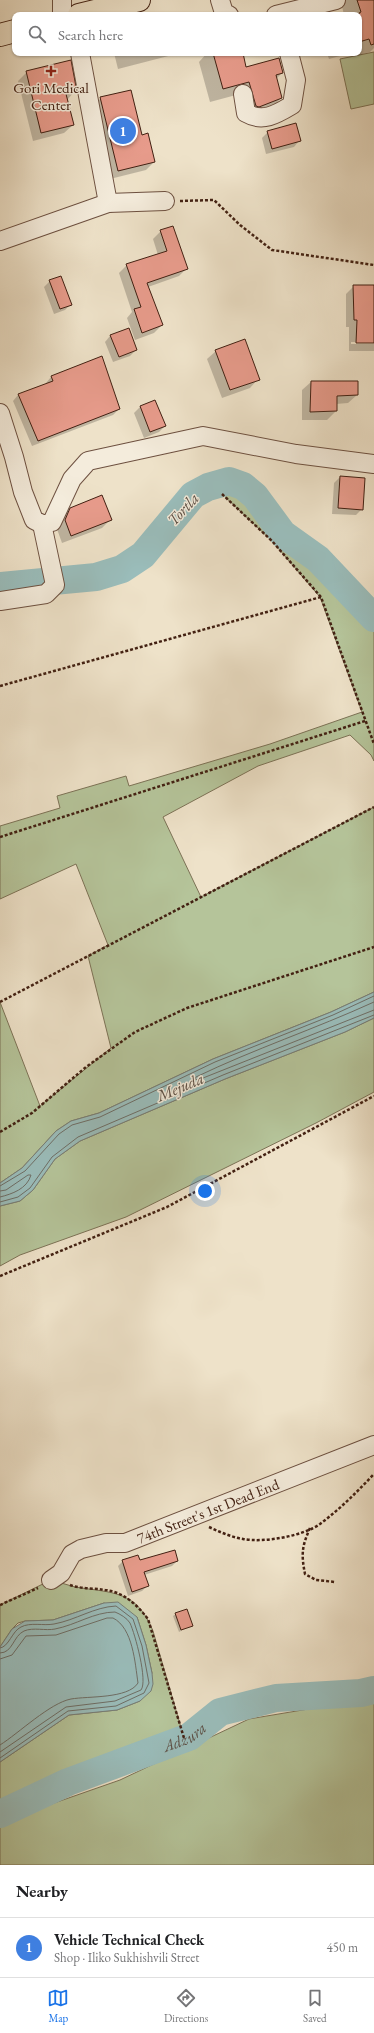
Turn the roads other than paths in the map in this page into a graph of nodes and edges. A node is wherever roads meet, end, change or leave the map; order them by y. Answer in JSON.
{"nodes":[{"id":1,"x":62,"y":0,"type":"edge"},
{"id":2,"x":138,"y":0,"type":"edge"},
{"id":3,"x":220,"y":0,"type":"edge"},
{"id":4,"x":336,"y":0,"type":"edge"},
{"id":5,"x":62,"y":12,"type":"edge"},
{"id":6,"x":91,"y":12,"type":"edge"},
{"id":7,"x":224,"y":12,"type":"edge"},
{"id":8,"x":288,"y":12,"type":"edge"},
{"id":9,"x":12,"y":32,"type":"edge"},
{"id":10,"x":0,"y":35,"type":"edge"},
{"id":11,"x":81,"y":56,"type":"edge"},
{"id":12,"x":290,"y":56,"type":"edge"},
{"id":13,"x":243,"y":94,"type":"dead end"},
{"id":14,"x":165,"y":201,"type":"road end"},
{"id":15,"x":108,"y":203,"type":"junction"},
{"id":16,"x":0,"y":242,"type":"edge"},
{"id":17,"x":0,"y":413,"type":"edge"},
{"id":18,"x":374,"y":464,"type":"edge"},
{"id":19,"x":47,"y":523,"type":"junction"},
{"id":20,"x":0,"y":601,"type":"edge"},
{"id":21,"x":374,"y":1445,"type":"edge"},
{"id":22,"x":51,"y":1580,"type":"road end"}],
"edges":[{"from":1,"to":5,"type":"street"},
{"from":2,"to":6,"type":"main road"},
{"from":3,"to":7,"type":"street"},
{"from":4,"to":8,"type":"street"},
{"from":9,"to":10,"type":"main road"},
{"from":11,"to":15,"type":"street"},
{"from":12,"to":13,"type":"street"},
{"from":14,"to":15,"type":"street"},
{"from":15,"to":16,"type":"street"},
{"from":17,"to":19,"type":"street"},
{"from":18,"to":19,"type":"street"},
{"from":19,"to":20,"type":"street"},
{"from":21,"to":22,"type":"street","name":"74th Street's 1st Dead End"}]}
